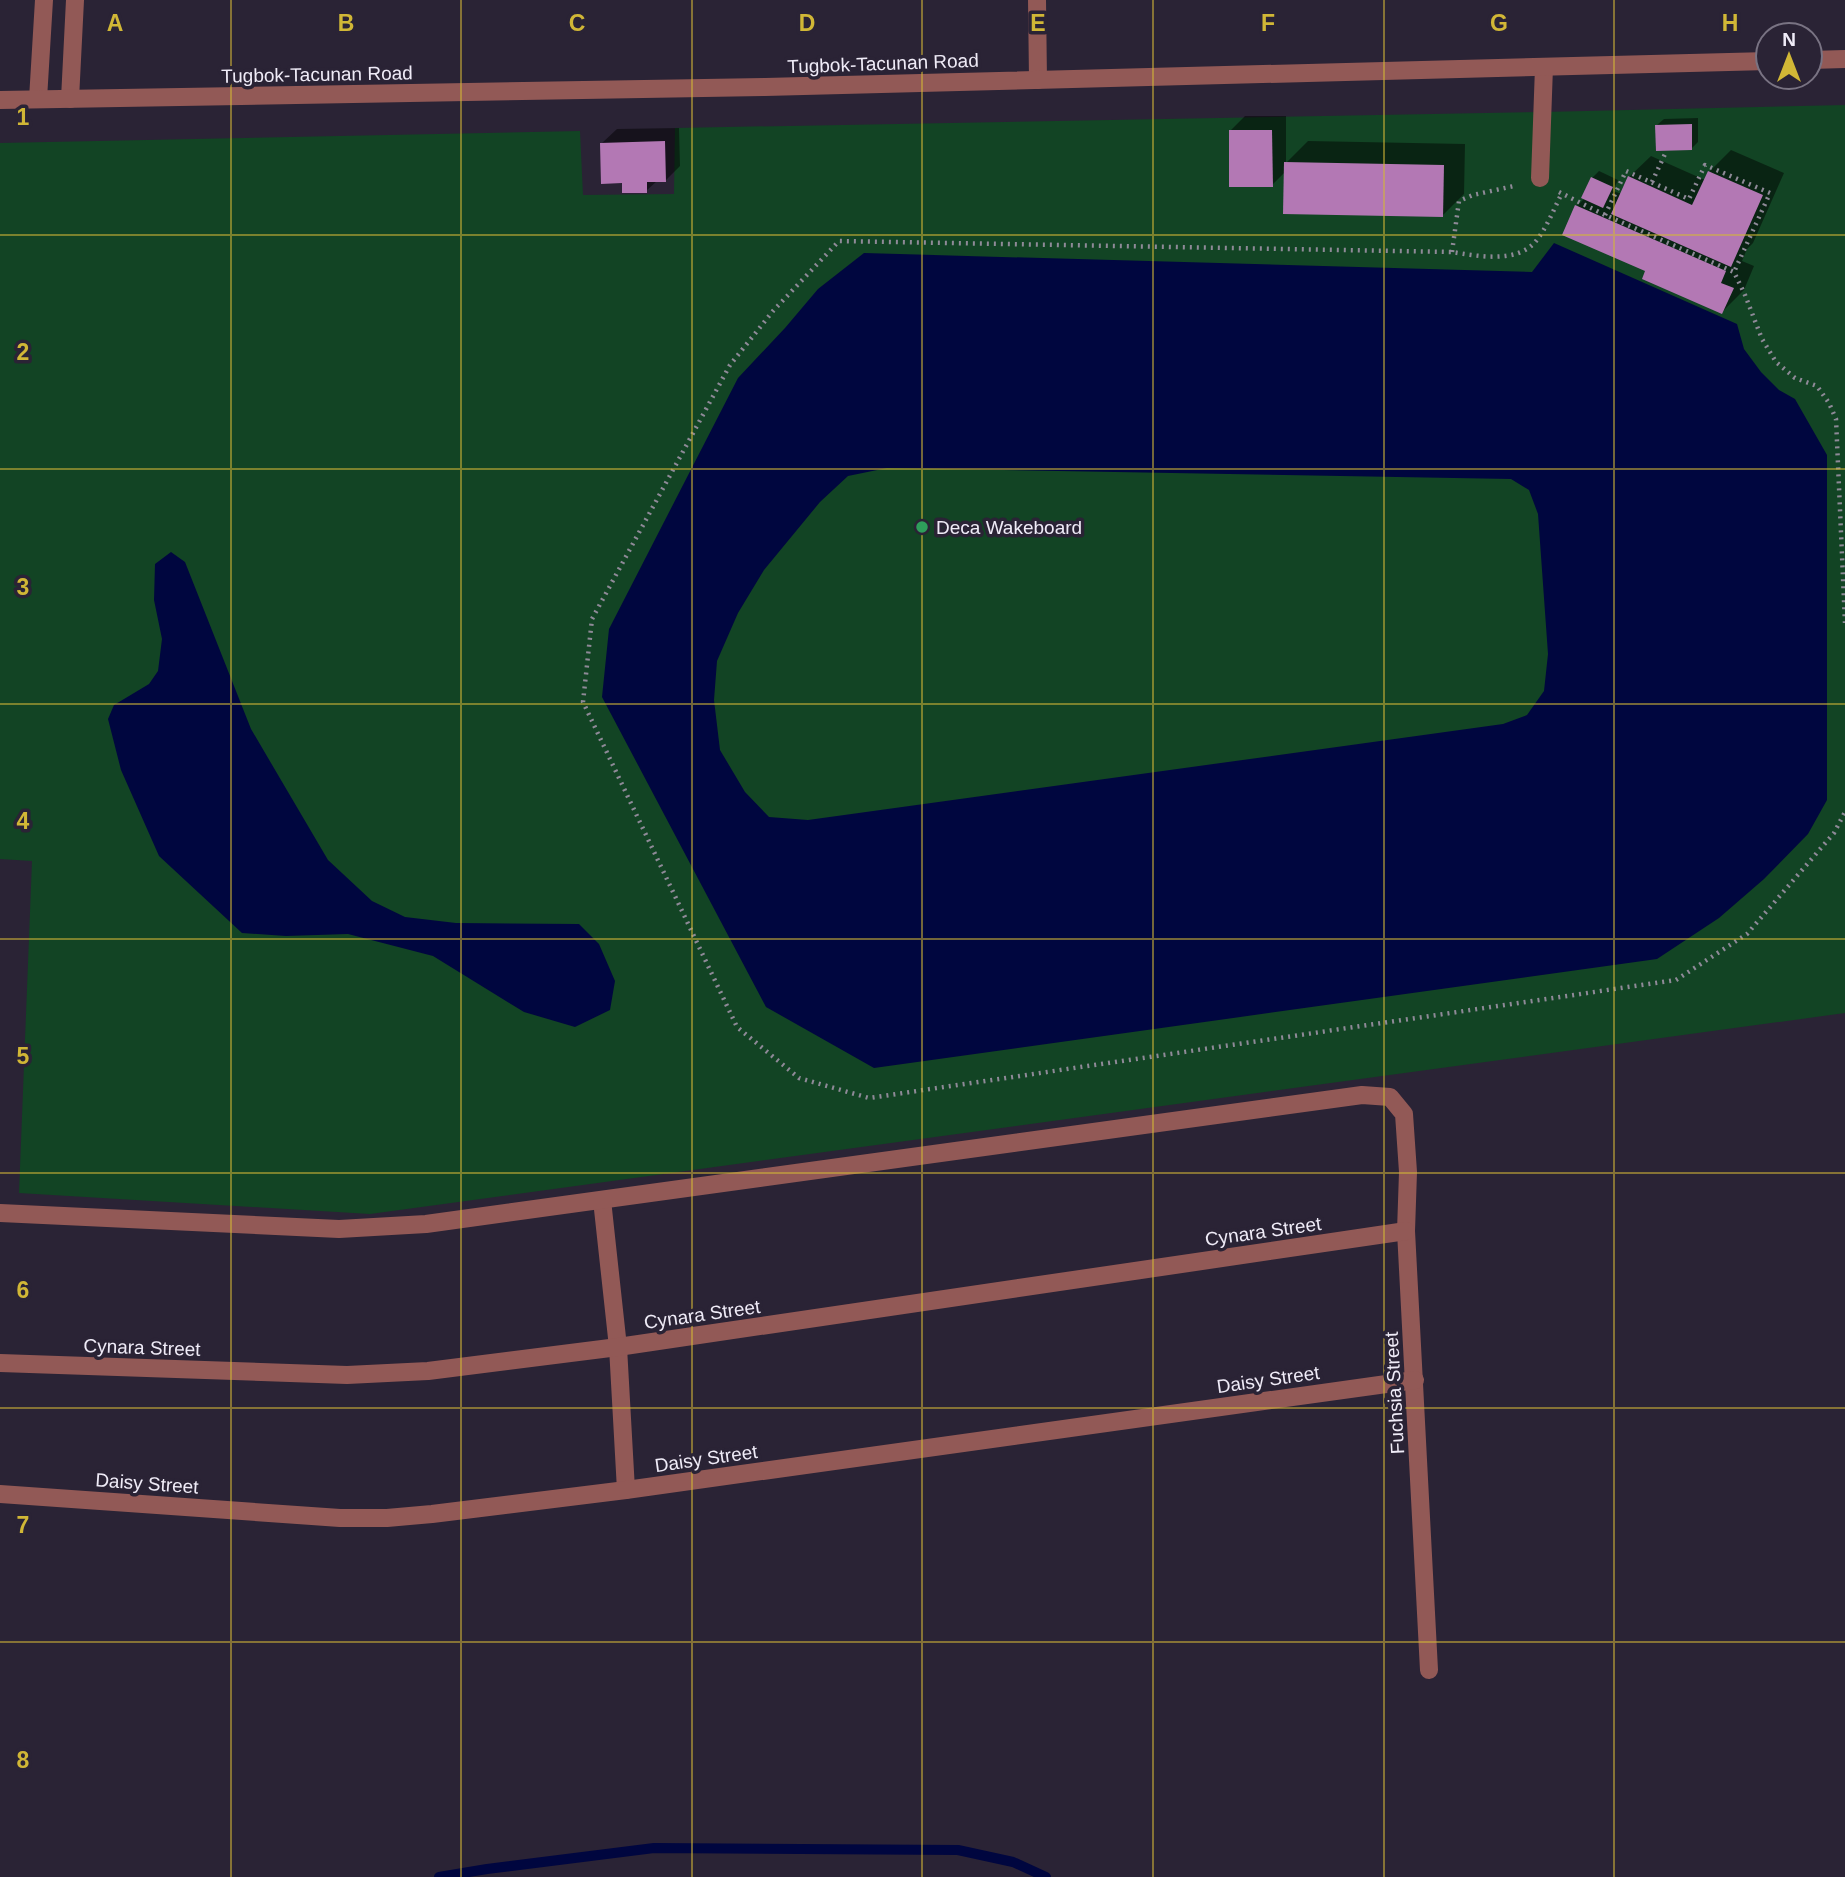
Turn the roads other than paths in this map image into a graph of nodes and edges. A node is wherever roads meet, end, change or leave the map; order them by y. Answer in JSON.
{"nodes":[{"id":1,"x":44,"y":0,"type":"edge"},
{"id":2,"x":75,"y":0,"type":"edge"},
{"id":3,"x":1037,"y":0,"type":"edge"},
{"id":4,"x":1845,"y":59,"type":"edge"},
{"id":5,"x":1824,"y":60,"type":"edge"},
{"id":6,"x":1754,"y":61,"type":"edge"},
{"id":7,"x":1544,"y":67,"type":"junction"},
{"id":8,"x":1038,"y":80,"type":"junction"},
{"id":9,"x":38,"y":99,"type":"junction"},
{"id":10,"x":71,"y":99,"type":"junction"},
{"id":11,"x":0,"y":100,"type":"edge"},
{"id":12,"x":1540,"y":178,"type":"road end"},
{"id":13,"x":602,"y":1200,"type":"junction"},
{"id":14,"x":0,"y":1213,"type":"edge"},
{"id":15,"x":1406,"y":1231,"type":"junction"},
{"id":16,"x":618,"y":1347,"type":"junction"},
{"id":17,"x":0,"y":1363,"type":"edge"},
{"id":18,"x":1415,"y":1380,"type":"junction"},
{"id":19,"x":626,"y":1490,"type":"junction"},
{"id":20,"x":0,"y":1494,"type":"edge"},
{"id":21,"x":1429,"y":1670,"type":"dead end"}],
"edges":[{"from":1,"to":9,"type":"street"},
{"from":2,"to":10,"type":"street"},
{"from":3,"to":8,"type":"street"},
{"from":4,"to":5,"type":"street"},
{"from":6,"to":7,"type":"street","name":"Tugbok-Tacunan Road"},
{"from":7,"to":8,"type":"street","name":"Tugbok-Tacunan Road"},
{"from":7,"to":12,"type":"street"},
{"from":8,"to":10,"type":"street","name":"Tugbok-Tacunan Road"},
{"from":9,"to":10,"type":"street","name":"Tugbok-Tacunan Road"},
{"from":9,"to":11,"type":"street","name":"Tugbok-Tacunan Road"},
{"from":13,"to":14,"type":"street"},
{"from":13,"to":15,"type":"street","name":"Fuchsia Street"},
{"from":13,"to":16,"type":"street"},
{"from":15,"to":16,"type":"street","name":"Cynara Street"},
{"from":15,"to":18,"type":"street","name":"Fuchsia Street"},
{"from":16,"to":17,"type":"street","name":"Cynara Street"},
{"from":16,"to":19,"type":"street"},
{"from":18,"to":19,"type":"street","name":"Daisy Street"},
{"from":18,"to":21,"type":"street","name":"Fuchsia Street"},
{"from":19,"to":20,"type":"street","name":"Daisy Street"}]}
